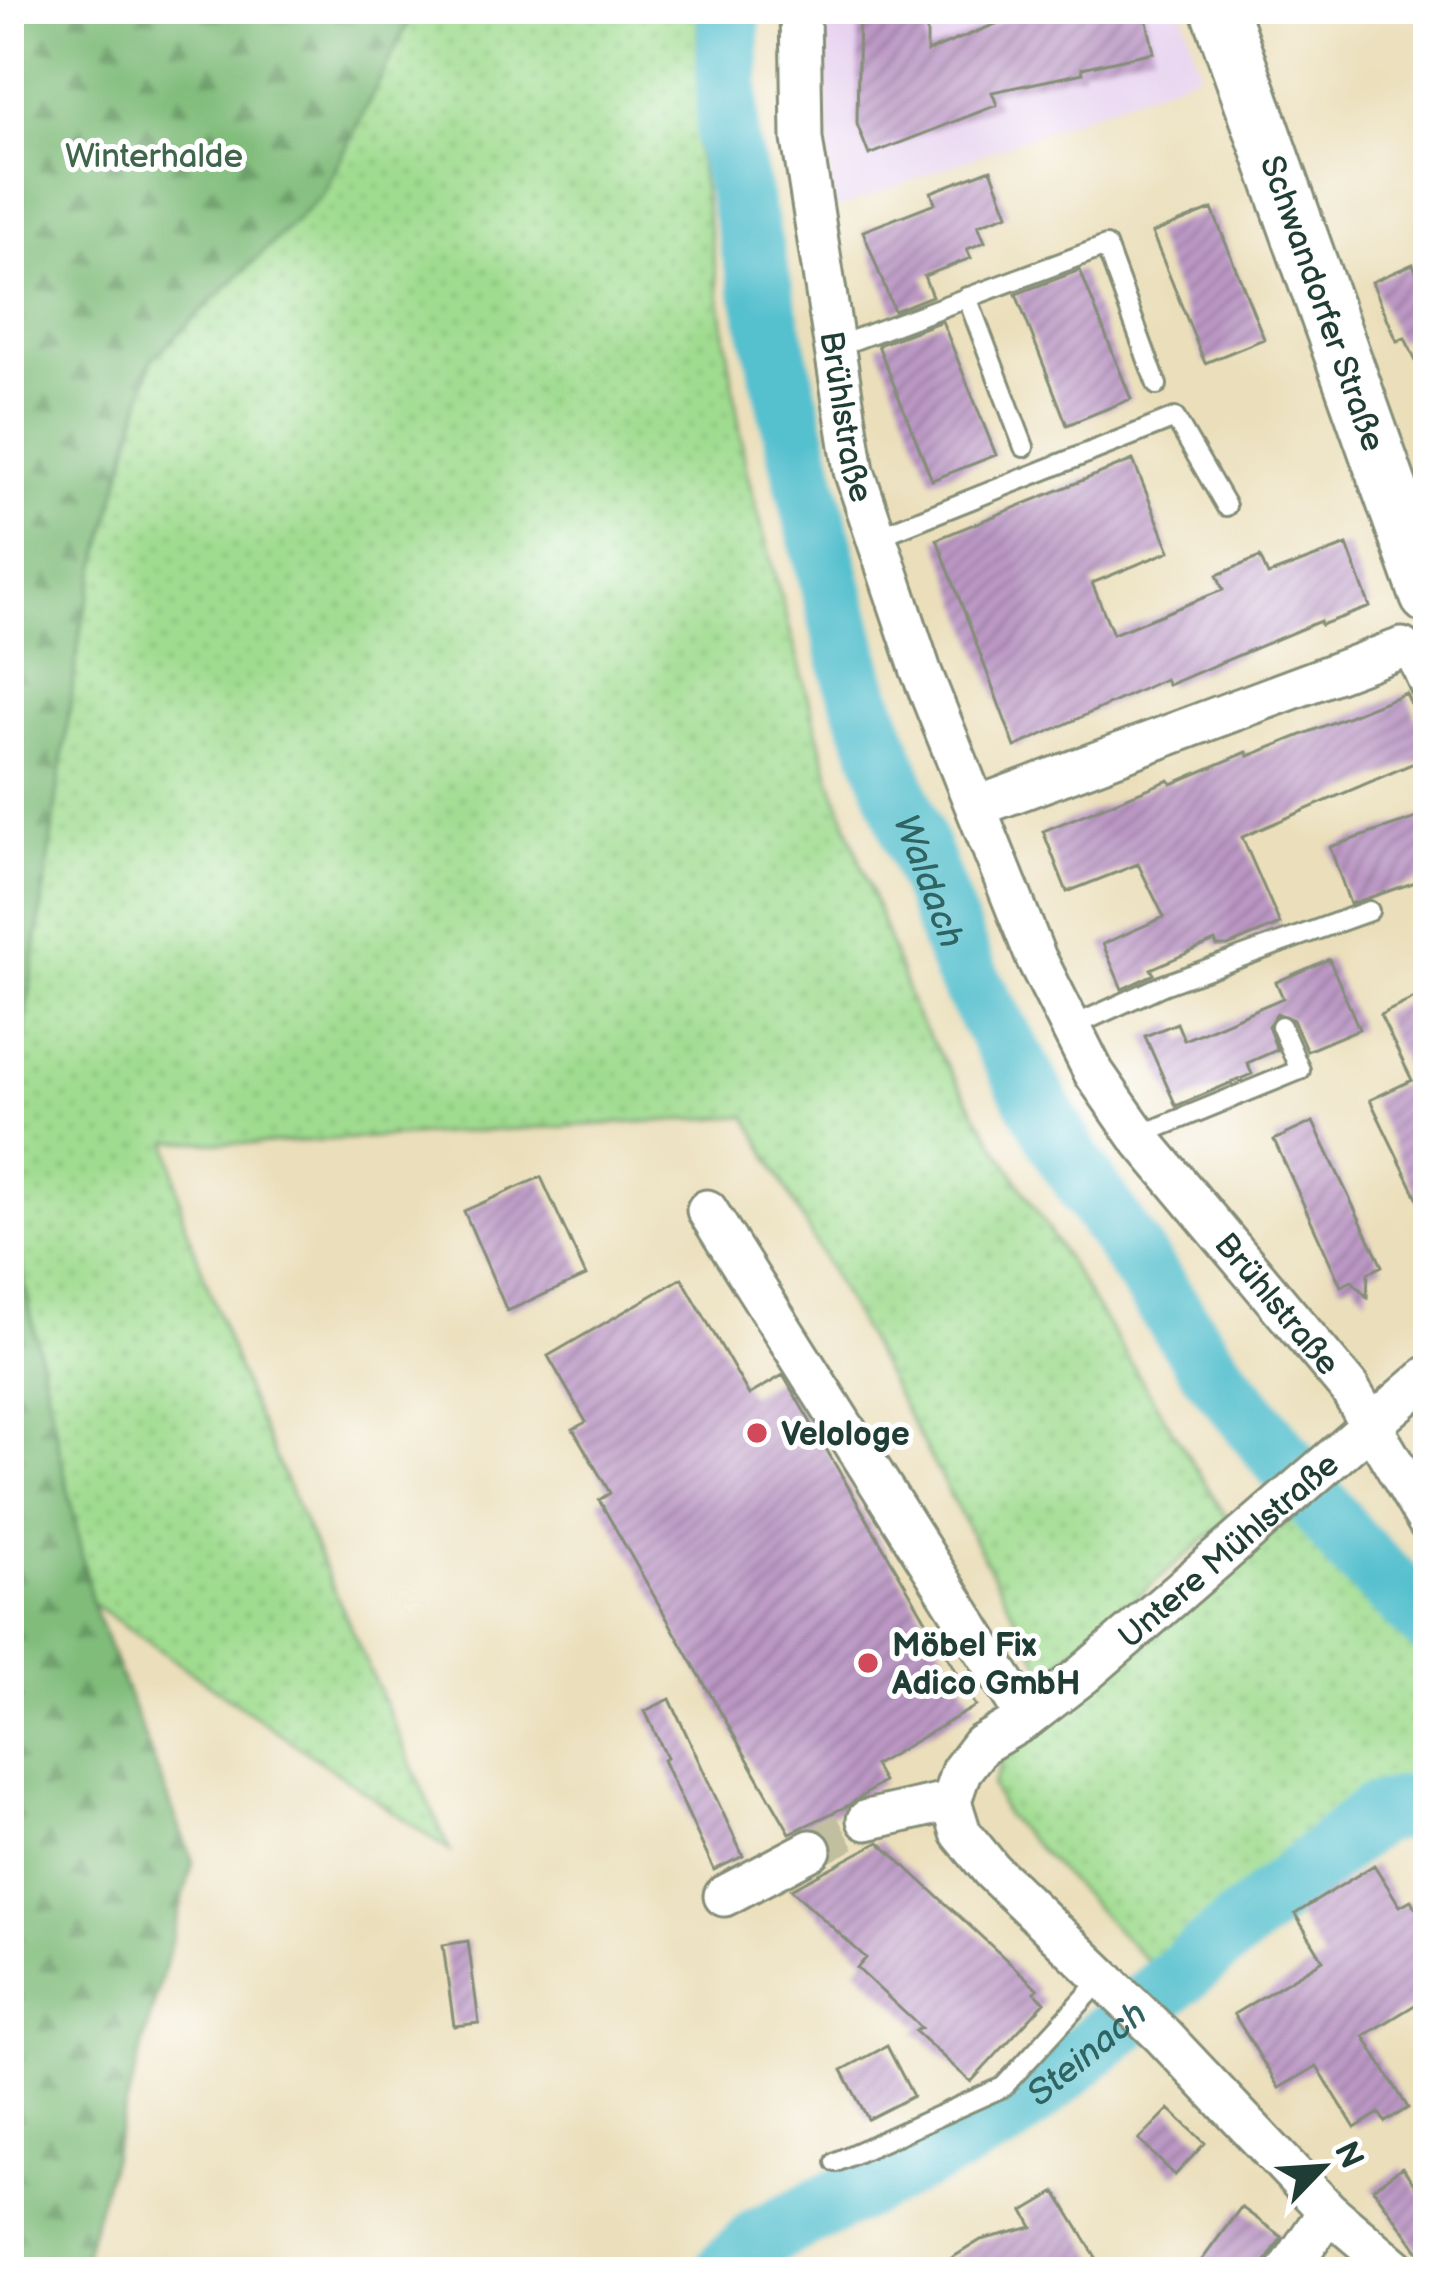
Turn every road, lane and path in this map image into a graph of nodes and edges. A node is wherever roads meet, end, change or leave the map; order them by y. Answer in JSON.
{"nodes":[{"id":1,"x":800,"y":9,"type":"edge"},
{"id":2,"x":1219,"y":9,"type":"edge"},
{"id":3,"x":967,"y":297,"type":"junction"},
{"id":4,"x":835,"y":347,"type":"junction"},
{"id":5,"x":1157,"y":385,"type":"dead end"},
{"id":6,"x":1024,"y":447,"type":"dead end"},
{"id":7,"x":1226,"y":506,"type":"dead end"},
{"id":8,"x":874,"y":538,"type":"junction"},
{"id":9,"x":1428,"y":596,"type":"edge"},
{"id":10,"x":1402,"y":649,"type":"joint"},
{"id":11,"x":1428,"y":706,"type":"edge"},
{"id":12,"x":976,"y":807,"type":"junction"},
{"id":13,"x":1369,"y":911,"type":"dead end"},
{"id":14,"x":1281,"y":1026,"type":"dead end"},
{"id":15,"x":1071,"y":1027,"type":"junction"},
{"id":16,"x":1138,"y":1136,"type":"junction"},
{"id":17,"x":707,"y":1210,"type":"dead end"},
{"id":18,"x":1428,"y":1376,"type":"edge"},
{"id":19,"x":1370,"y":1426,"type":"junction"},
{"id":20,"x":1428,"y":1522,"type":"edge"},
{"id":21,"x":1027,"y":1718,"type":"junction"},
{"id":22,"x":951,"y":1801,"type":"junction"},
{"id":23,"x":867,"y":1820,"type":"tunnel mouth"},
{"id":24,"x":811,"y":1850,"type":"tunnel mouth"},
{"id":25,"x":724,"y":1896,"type":"dead end"},
{"id":26,"x":1112,"y":1987,"type":"junction"},
{"id":27,"x":836,"y":2162,"type":"dead end"},
{"id":28,"x":1328,"y":2210,"type":"junction"},
{"id":29,"x":1287,"y":2272,"type":"edge"},
{"id":30,"x":1400,"y":2272,"type":"edge"}],
"edges":[{"from":1,"to":4,"type":"street","name":"Brühlstraße"},
{"from":2,"to":9,"type":"main road","name":"Schwandorfer Straße"},
{"from":3,"to":4,"type":"lane"},
{"from":3,"to":5,"type":"lane"},
{"from":3,"to":6,"type":"lane"},
{"from":4,"to":8,"type":"street","name":"Brühlstraße"},
{"from":7,"to":8,"type":"lane"},
{"from":8,"to":12,"type":"street","name":"Brühlstraße"},
{"from":10,"to":11,"type":"lane"},
{"from":10,"to":12,"type":"street"},
{"from":12,"to":15,"type":"street","name":"Brühlstraße"},
{"from":13,"to":15,"type":"lane"},
{"from":14,"to":16,"type":"lane"},
{"from":15,"to":16,"type":"street","name":"Brühlstraße"},
{"from":16,"to":19,"type":"street","name":"Brühlstraße"},
{"from":17,"to":21,"type":"street"},
{"from":18,"to":19,"type":"street","name":"Untere Mühlstraße"},
{"from":19,"to":20,"type":"street","name":"Brühlstraße"},
{"from":19,"to":21,"type":"street","name":"Untere Mühlstraße"},
{"from":21,"to":22,"type":"street","name":"Untere Mühlstraße"},
{"from":22,"to":23,"type":"street"},
{"from":22,"to":26,"type":"street"},
{"from":24,"to":25,"type":"street"},
{"from":26,"to":27,"type":"lane"},
{"from":26,"to":28,"type":"street"},
{"from":28,"to":29,"type":"street"},
{"from":28,"to":30,"type":"street"}]}
